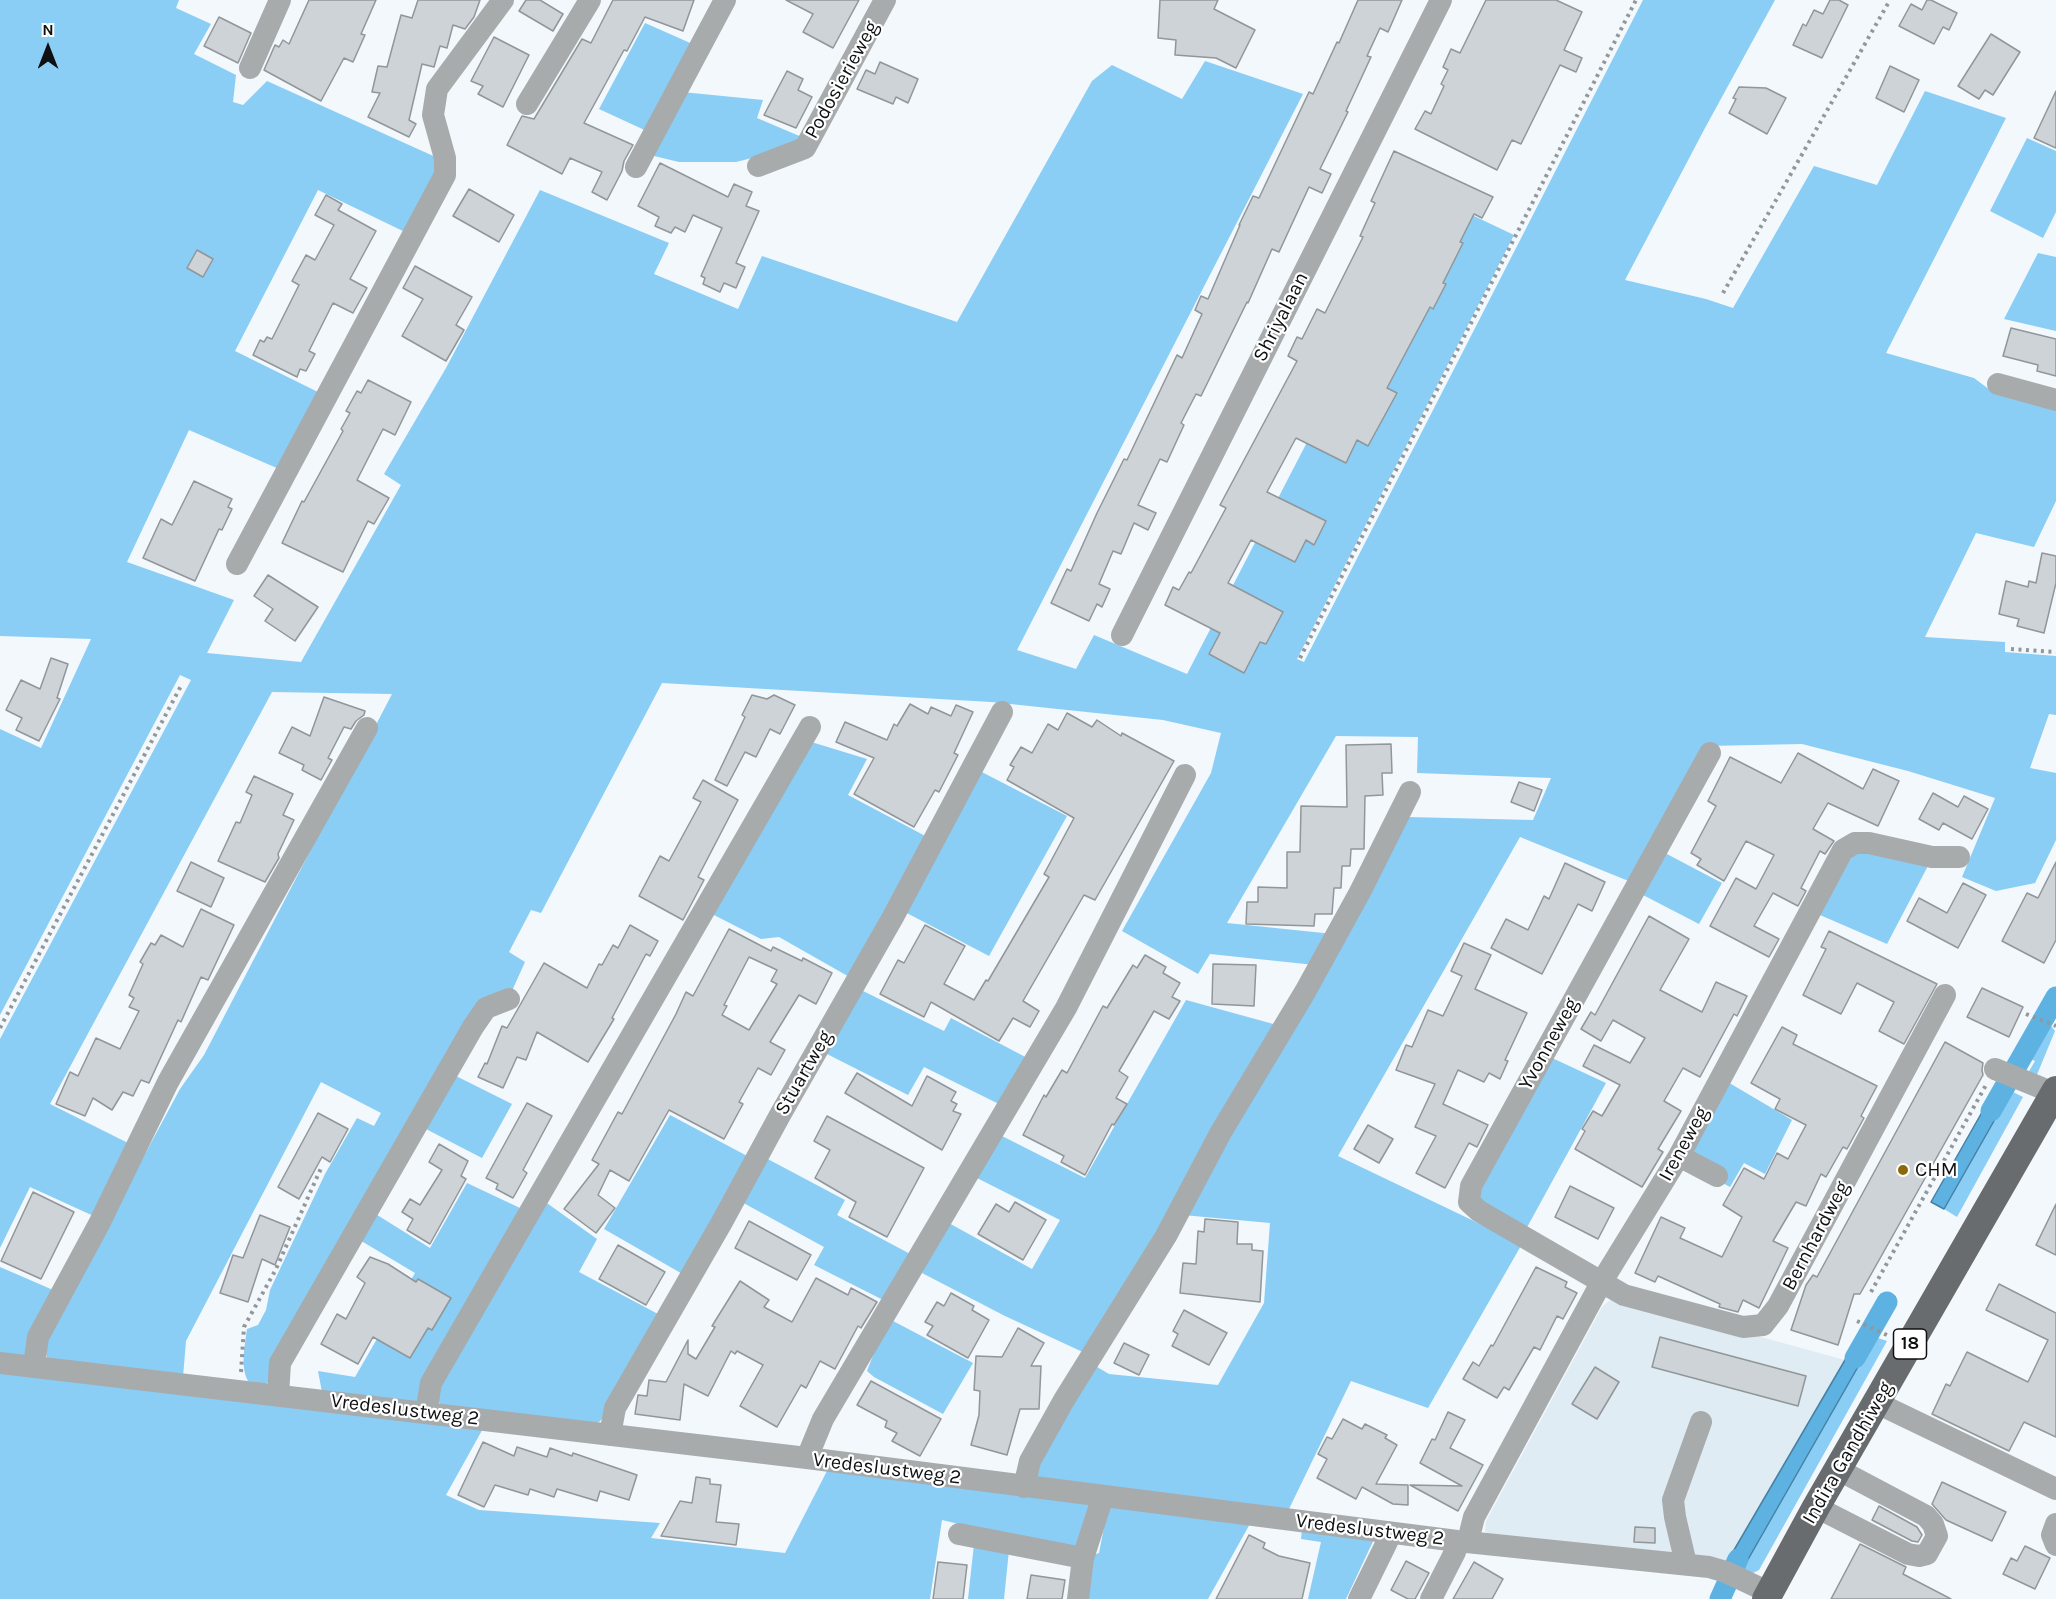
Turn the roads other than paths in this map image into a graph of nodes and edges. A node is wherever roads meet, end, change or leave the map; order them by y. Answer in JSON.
{"nodes":[{"id":1,"x":280,"y":0,"type":"edge"},
{"id":2,"x":503,"y":0,"type":"edge"},
{"id":3,"x":590,"y":0,"type":"edge"},
{"id":4,"x":725,"y":0,"type":"edge"},
{"id":5,"x":885,"y":0,"type":"edge"},
{"id":6,"x":1441,"y":0,"type":"edge"},
{"id":7,"x":250,"y":68,"type":"dead end"},
{"id":8,"x":527,"y":104,"type":"dead end"},
{"id":9,"x":758,"y":166,"type":"dead end"},
{"id":10,"x":636,"y":167,"type":"dead end"},
{"id":11,"x":1998,"y":384,"type":"dead end"},
{"id":12,"x":2056,"y":400,"type":"edge"},
{"id":13,"x":237,"y":564,"type":"dead end"},
{"id":14,"x":1122,"y":635,"type":"dead end"},
{"id":15,"x":1002,"y":712,"type":"dead end"},
{"id":16,"x":810,"y":727,"type":"dead end"},
{"id":17,"x":367,"y":728,"type":"dead end"},
{"id":18,"x":1710,"y":753,"type":"dead end"},
{"id":19,"x":1185,"y":775,"type":"dead end"},
{"id":20,"x":1410,"y":792,"type":"dead end"},
{"id":21,"x":1959,"y":857,"type":"dead end"},
{"id":22,"x":1945,"y":995,"type":"dead end"},
{"id":23,"x":509,"y":999,"type":"dead end"},
{"id":24,"x":1995,"y":1069,"type":"road end"},
{"id":25,"x":2055,"y":1091,"type":"edge"},
{"id":26,"x":1678,"y":1156,"type":"junction"},
{"id":27,"x":1718,"y":1176,"type":"dead end"},
{"id":28,"x":1601,"y":1283,"type":"junction"},
{"id":29,"x":0,"y":1363,"type":"edge"},
{"id":30,"x":34,"y":1366,"type":"junction"},
{"id":31,"x":278,"y":1395,"type":"junction"},
{"id":32,"x":1876,"y":1403,"type":"junction"},
{"id":33,"x":426,"y":1413,"type":"junction"},
{"id":34,"x":1701,"y":1422,"type":"dead end"},
{"id":35,"x":610,"y":1435,"type":"junction"},
{"id":36,"x":807,"y":1458,"type":"junction"},
{"id":37,"x":1839,"y":1470,"type":"junction"},
{"id":38,"x":1024,"y":1487,"type":"junction"},
{"id":39,"x":2056,"y":1489,"type":"edge"},
{"id":40,"x":1103,"y":1496,"type":"junction"},
{"id":41,"x":1816,"y":1507,"type":"junction"},
{"id":42,"x":2056,"y":1524,"type":"edge"},
{"id":43,"x":1388,"y":1532,"type":"junction"},
{"id":44,"x":959,"y":1534,"type":"dead end"},
{"id":45,"x":1463,"y":1541,"type":"junction"},
{"id":46,"x":2056,"y":1545,"type":"edge"},
{"id":47,"x":1083,"y":1558,"type":"junction"},
{"id":48,"x":1686,"y":1564,"type":"junction"},
{"id":49,"x":1763,"y":1592,"type":"edge"},
{"id":50,"x":1078,"y":1599,"type":"edge"},
{"id":51,"x":1359,"y":1599,"type":"edge"},
{"id":52,"x":1431,"y":1599,"type":"edge"}],
"edges":[{"from":1,"to":7,"type":"street"},
{"from":2,"to":13,"type":"street"},
{"from":3,"to":8,"type":"street"},
{"from":4,"to":10,"type":"street"},
{"from":5,"to":9,"type":"street","name":"Podosierieweg"},
{"from":6,"to":14,"type":"street","name":"Shriyalaan"},
{"from":11,"to":12,"type":"street"},
{"from":15,"to":35,"type":"street","name":"Stuartweg"},
{"from":16,"to":33,"type":"street"},
{"from":17,"to":30,"type":"street"},
{"from":18,"to":28,"type":"street","name":"Yvonneweg"},
{"from":19,"to":36,"type":"street"},
{"from":20,"to":38,"type":"street"},
{"from":21,"to":26,"type":"street","name":"Ireneweg"},
{"from":22,"to":28,"type":"street","name":"Bernhardweg"},
{"from":23,"to":31,"type":"street"},
{"from":24,"to":25,"type":"street"},
{"from":25,"to":32,"type":"main road","name":"Indira Gandhiweg","number":"18"},
{"from":26,"to":27,"type":"street"},
{"from":26,"to":28,"type":"street","name":"Ireneweg"},
{"from":28,"to":45,"type":"street","name":"Ireneweg"},
{"from":29,"to":30,"type":"street","name":"Vredeslustweg 2"},
{"from":30,"to":31,"type":"street","name":"Vredeslustweg 2"},
{"from":31,"to":33,"type":"street","name":"Vredeslustweg 2"},
{"from":32,"to":37,"type":"main road","name":"Indira Gandhiweg","number":"18"},
{"from":32,"to":39,"type":"street"},
{"from":33,"to":35,"type":"street","name":"Vredeslustweg 2"},
{"from":34,"to":48,"type":"street"},
{"from":35,"to":36,"type":"street","name":"Vredeslustweg 2"},
{"from":36,"to":38,"type":"street","name":"Vredeslustweg 2"},
{"from":37,"to":41,"type":"main road","name":"Indira Gandhiweg","number":"18"},
{"from":37,"to":41,"type":"street"},
{"from":38,"to":40,"type":"street","name":"Vredeslustweg 2"},
{"from":40,"to":43,"type":"street","name":"Vredeslustweg 2"},
{"from":40,"to":47,"type":"street"},
{"from":41,"to":49,"type":"main road","name":"Indira Gandhiweg","number":"18"},
{"from":42,"to":46,"type":"street"},
{"from":43,"to":45,"type":"street","name":"Vredeslustweg 2"},
{"from":43,"to":51,"type":"street"},
{"from":44,"to":47,"type":"street"},
{"from":45,"to":48,"type":"street","name":"Vredeslustweg 2"},
{"from":45,"to":52,"type":"street","name":"Ireneweg"},
{"from":47,"to":50,"type":"street"},
{"from":48,"to":49,"type":"street","name":"Vredeslustweg 2"}]}
